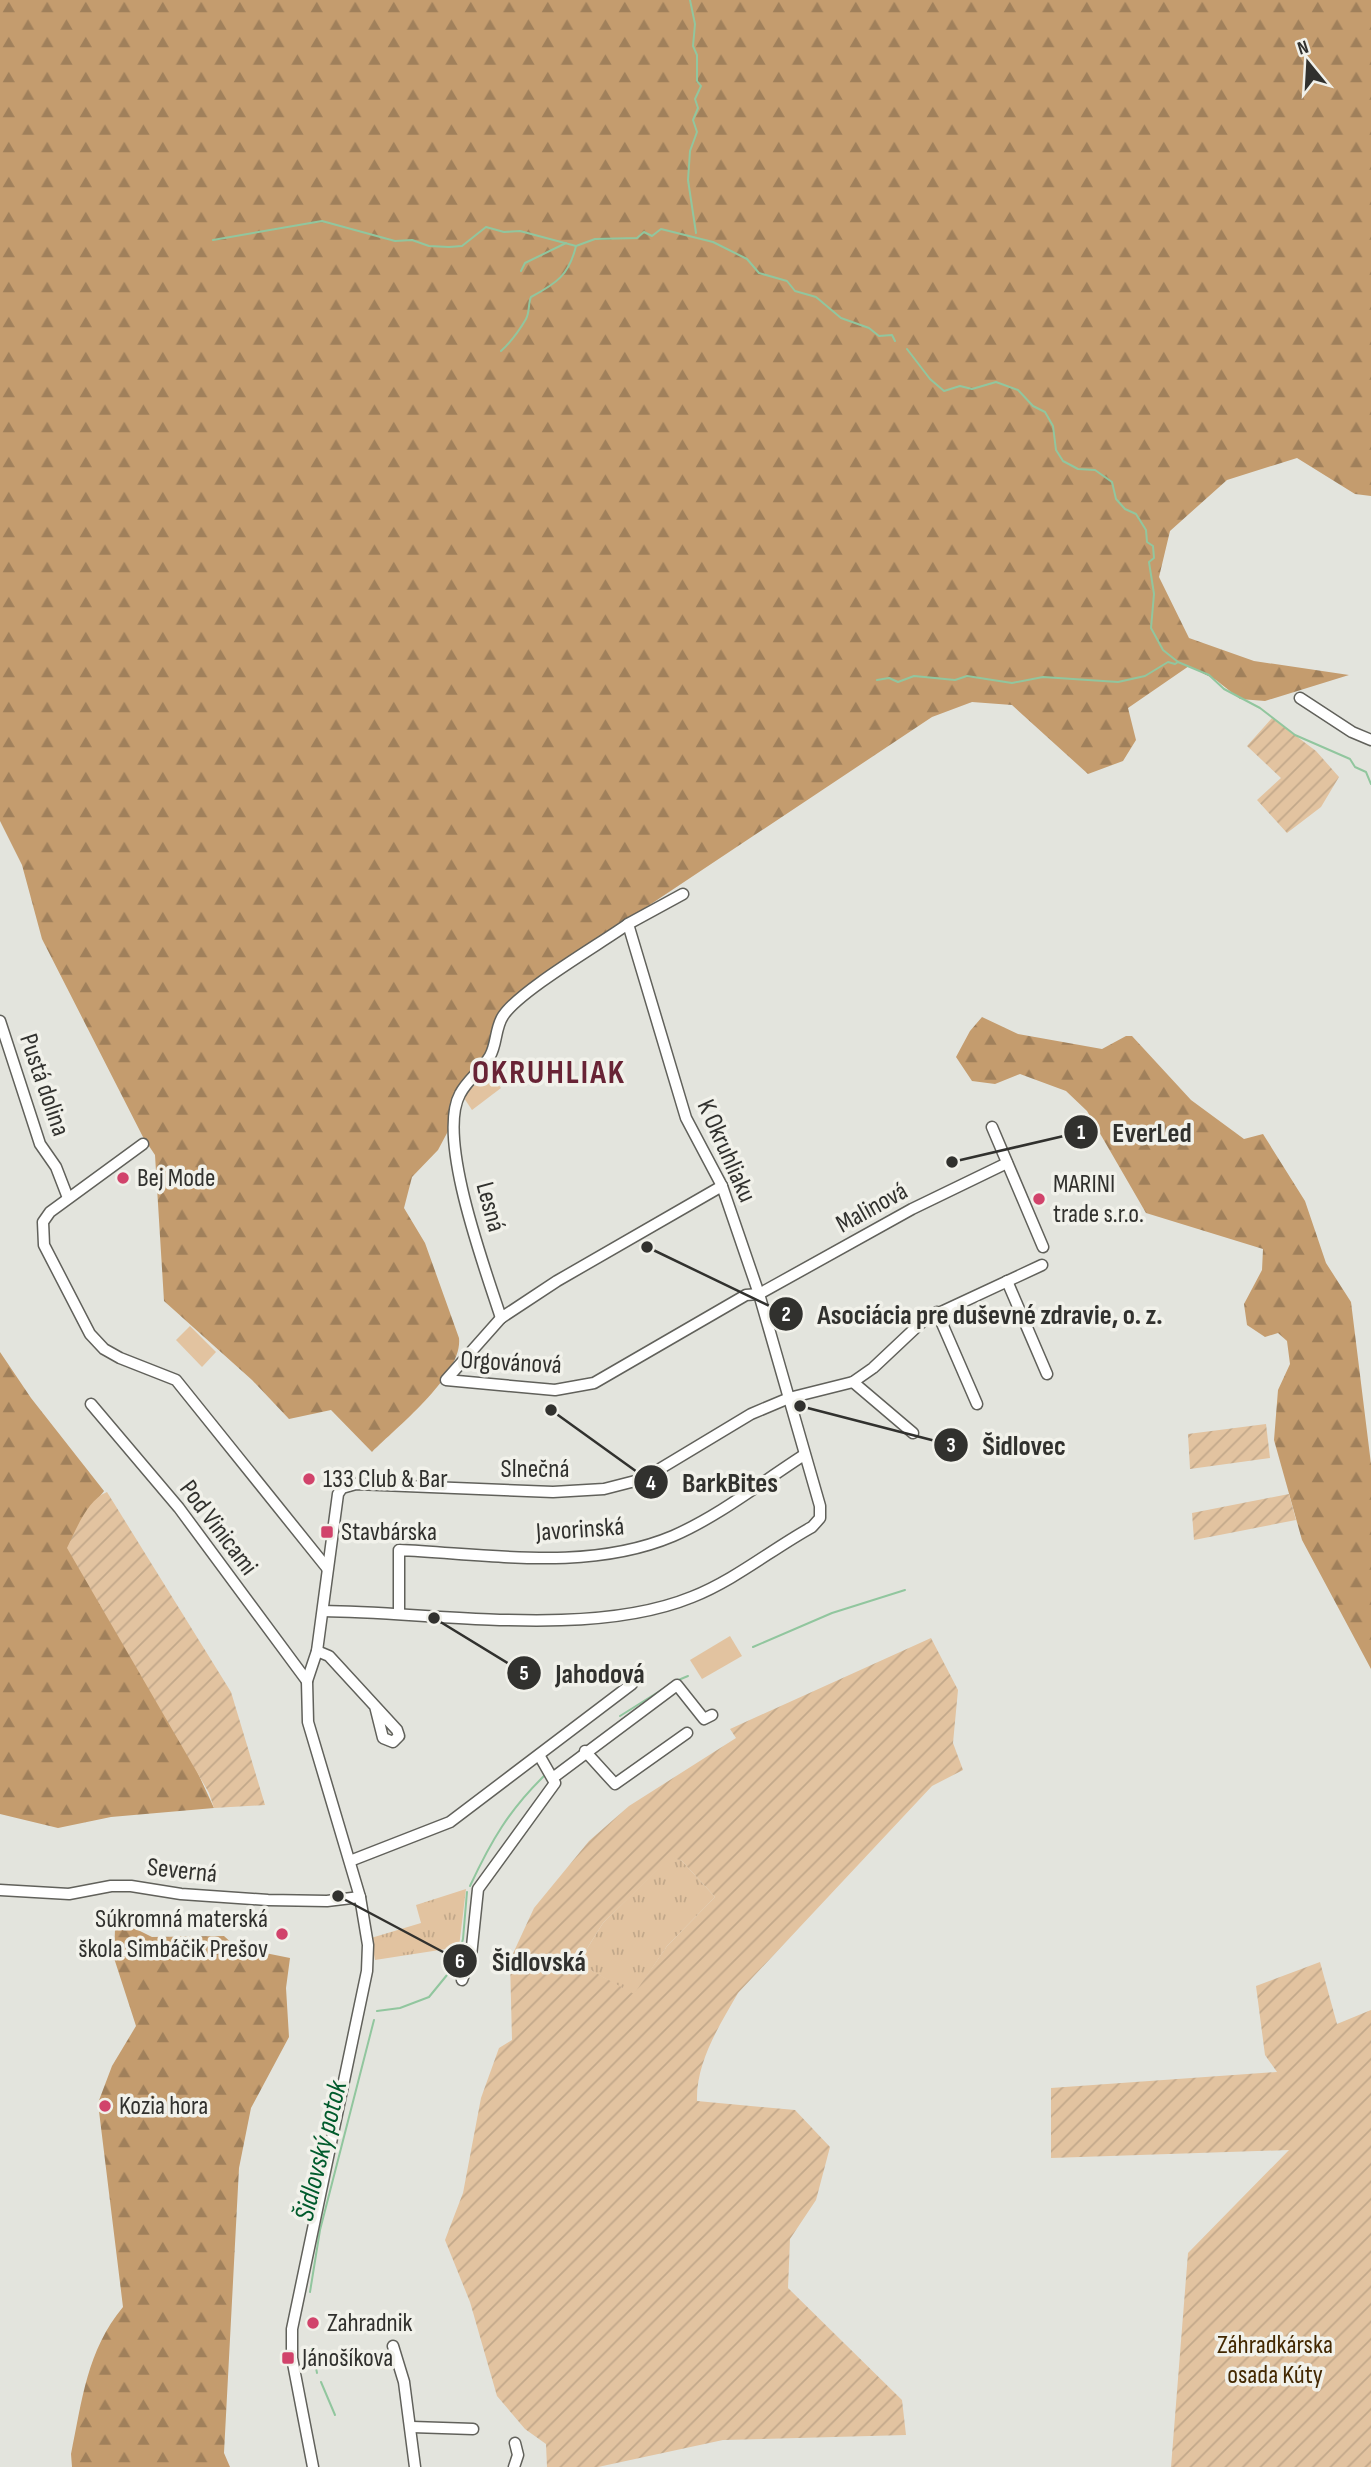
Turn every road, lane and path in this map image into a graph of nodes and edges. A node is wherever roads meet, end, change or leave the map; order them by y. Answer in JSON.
{"nodes":[{"id":1,"x":1300,"y":698,"type":"dead end"},
{"id":2,"x":1371,"y":740,"type":"edge"},
{"id":3,"x":683,"y":894,"type":"dead end"},
{"id":4,"x":628,"y":924,"type":"junction"},
{"id":5,"x":0,"y":1021,"type":"edge"},
{"id":6,"x":992,"y":1127,"type":"dead end"},
{"id":7,"x":143,"y":1144,"type":"dead end"},
{"id":8,"x":1007,"y":1163,"type":"junction"},
{"id":9,"x":722,"y":1186,"type":"junction"},
{"id":10,"x":68,"y":1198,"type":"junction"},
{"id":11,"x":1043,"y":1247,"type":"dead end"},
{"id":12,"x":1042,"y":1265,"type":"dead end"},
{"id":13,"x":1007,"y":1281,"type":"junction"},
{"id":14,"x":759,"y":1294,"type":"junction"},
{"id":15,"x":937,"y":1312,"type":"junction"},
{"id":16,"x":501,"y":1318,"type":"junction"},
{"id":17,"x":1047,"y":1374,"type":"dead end"},
{"id":18,"x":853,"y":1382,"type":"junction"},
{"id":19,"x":789,"y":1398,"type":"junction"},
{"id":20,"x":91,"y":1404,"type":"dead end"},
{"id":21,"x":977,"y":1404,"type":"dead end"},
{"id":22,"x":913,"y":1433,"type":"dead end"},
{"id":23,"x":804,"y":1455,"type":"junction"},
{"id":24,"x":301,"y":1538,"type":"junction"},
{"id":25,"x":329,"y":1552,"type":"junction"},
{"id":26,"x":327,"y":1568,"type":"junction"},
{"id":27,"x":323,"y":1611,"type":"junction"},
{"id":28,"x":399,"y":1613,"type":"junction"},
{"id":29,"x":317,"y":1651,"type":"junction"},
{"id":30,"x":307,"y":1681,"type":"junction"},
{"id":31,"x":632,"y":1685,"type":"dead end"},
{"id":32,"x":375,"y":1706,"type":"dead end"},
{"id":33,"x":712,"y":1714,"type":"dead end"},
{"id":34,"x":687,"y":1732,"type":"dead end"},
{"id":35,"x":585,"y":1751,"type":"junction"},
{"id":36,"x":539,"y":1755,"type":"junction"},
{"id":37,"x":554,"y":1777,"type":"junction"},
{"id":38,"x":350,"y":1861,"type":"junction"},
{"id":39,"x":0,"y":1890,"type":"edge"},
{"id":40,"x":360,"y":1897,"type":"junction"},
{"id":41,"x":462,"y":1980,"type":"dead end"},
{"id":42,"x":393,"y":2346,"type":"dead end"},
{"id":43,"x":412,"y":2427,"type":"junction"},
{"id":44,"x":473,"y":2429,"type":"dead end"},
{"id":45,"x":515,"y":2443,"type":"dead end"},
{"id":46,"x":313,"y":2467,"type":"edge"},
{"id":47,"x":415,"y":2467,"type":"edge"},
{"id":48,"x":514,"y":2467,"type":"edge"}],
"edges":[{"from":1,"to":2,"type":"street"},
{"from":3,"to":4,"type":"street"},
{"from":4,"to":9,"type":"street","name":"K Okruhliaku"},
{"from":4,"to":16,"type":"street","name":"Lesná"},
{"from":5,"to":10,"type":"street","name":"Pustá dolina"},
{"from":6,"to":8,"type":"street"},
{"from":7,"to":10,"type":"street"},
{"from":8,"to":11,"type":"street"},
{"from":8,"to":14,"type":"street","name":"Malinová"},
{"from":9,"to":14,"type":"street","name":"K Okruhliaku"},
{"from":9,"to":16,"type":"street"},
{"from":10,"to":24,"type":"street"},
{"from":12,"to":13,"type":"street"},
{"from":13,"to":15,"type":"street"},
{"from":13,"to":17,"type":"street"},
{"from":14,"to":16,"type":"street","name":"Orgovánová"},
{"from":14,"to":19,"type":"street","name":"K Okruhliaku"},
{"from":15,"to":18,"type":"street"},
{"from":15,"to":21,"type":"street"},
{"from":18,"to":19,"type":"street","name":"Slnečná"},
{"from":18,"to":22,"type":"street"},
{"from":19,"to":23,"type":"street","name":"K Okruhliaku"},
{"from":19,"to":25,"type":"street","name":"Slnečná"},
{"from":20,"to":30,"type":"street","name":"Pod Vinicami"},
{"from":23,"to":28,"type":"street","name":"Javorinská"},
{"from":23,"to":28,"type":"street","name":"K Okruhliaku"},
{"from":24,"to":25,"type":"street"},
{"from":24,"to":26,"type":"street"},
{"from":25,"to":26,"type":"street","name":"Slnečná"},
{"from":26,"to":27,"type":"street"},
{"from":27,"to":28,"type":"street"},
{"from":27,"to":29,"type":"street"},
{"from":29,"to":30,"type":"street"},
{"from":29,"to":32,"type":"street"},
{"from":30,"to":38,"type":"street"},
{"from":31,"to":36,"type":"street"},
{"from":33,"to":35,"type":"street"},
{"from":34,"to":35,"type":"street"},
{"from":35,"to":37,"type":"street"},
{"from":36,"to":37,"type":"street"},
{"from":36,"to":38,"type":"street"},
{"from":37,"to":41,"type":"street"},
{"from":38,"to":40,"type":"street"},
{"from":39,"to":40,"type":"street","name":"Severná"},
{"from":40,"to":46,"type":"street"},
{"from":42,"to":43,"type":"street"},
{"from":43,"to":44,"type":"street"},
{"from":43,"to":47,"type":"street"},
{"from":45,"to":48,"type":"street"}]}
